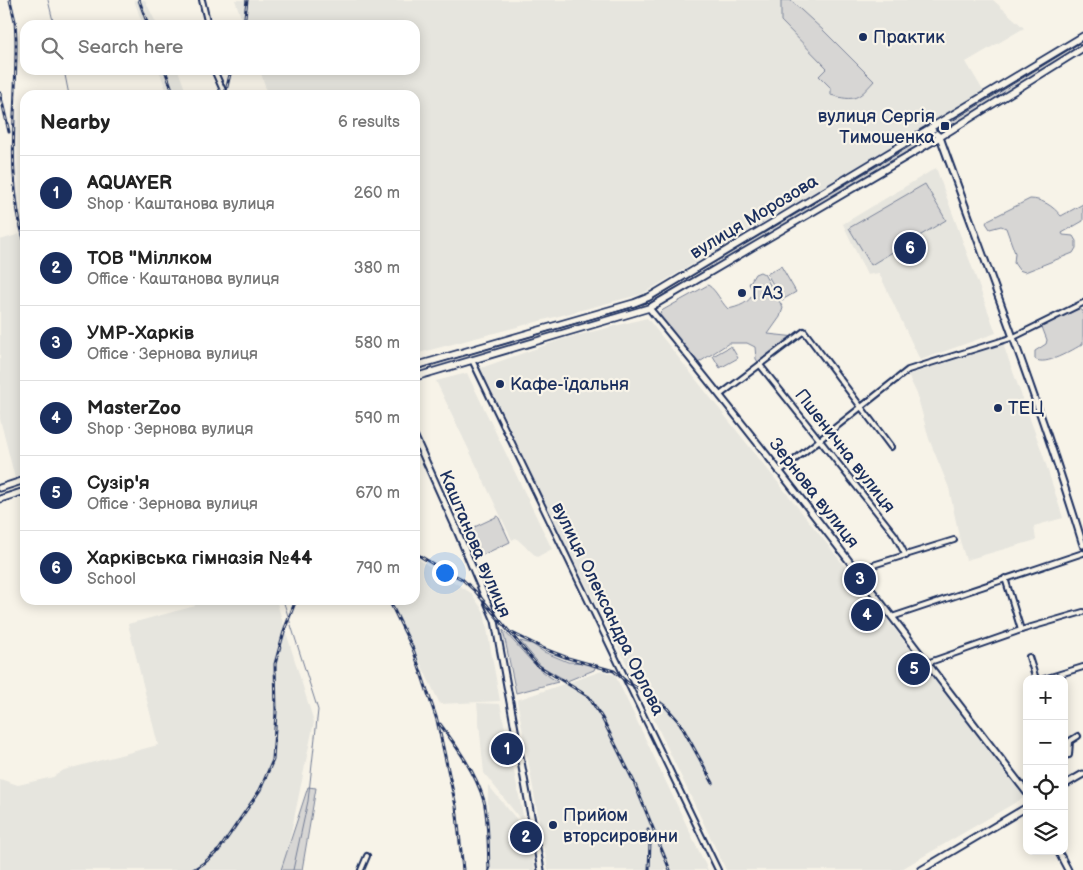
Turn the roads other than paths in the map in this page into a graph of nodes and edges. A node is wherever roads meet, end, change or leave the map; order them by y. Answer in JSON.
{"nodes":[{"id":1,"x":202,"y":0,"type":"edge"},
{"id":2,"x":207,"y":20,"type":"edge"},
{"id":3,"x":1083,"y":36,"type":"edge"},
{"id":4,"x":1083,"y":48,"type":"edge"},
{"id":5,"x":216,"y":75,"type":"edge"},
{"id":6,"x":223,"y":90,"type":"edge"},
{"id":7,"x":931,"y":129,"type":"junction"},
{"id":8,"x":940,"y":137,"type":"junction"},
{"id":9,"x":1083,"y":303,"type":"edge"},
{"id":10,"x":629,"y":305,"type":"junction"},
{"id":11,"x":649,"y":308,"type":"junction"},
{"id":12,"x":632,"y":314,"type":"junction"},
{"id":13,"x":1014,"y":337,"type":"junction"},
{"id":14,"x":510,"y":338,"type":"junction"},
{"id":15,"x":513,"y":348,"type":"junction"},
{"id":16,"x":472,"y":360,"type":"junction"},
{"id":17,"x":760,"y":364,"type":"junction"},
{"id":18,"x":420,"y":365,"type":"edge"},
{"id":19,"x":420,"y":375,"type":"edge"},
{"id":20,"x":720,"y":395,"type":"junction"},
{"id":21,"x":862,"y":407,"type":"junction"},
{"id":22,"x":820,"y":441,"type":"junction"},
{"id":23,"x":891,"y":447,"type":"dead end"},
{"id":24,"x":420,"y":448,"type":"edge"},
{"id":25,"x":779,"y":472,"type":"junction"},
{"id":26,"x":20,"y":482,"type":"edge"},
{"id":27,"x":0,"y":488,"type":"edge"},
{"id":28,"x":20,"y":493,"type":"edge"},
{"id":29,"x":0,"y":499,"type":"edge"},
{"id":30,"x":954,"y":540,"type":"dead end"},
{"id":31,"x":1083,"y":544,"type":"edge"},
{"id":32,"x":1083,"y":553,"type":"edge"},
{"id":33,"x":906,"y":556,"type":"junction"},
{"id":34,"x":857,"y":570,"type":"junction"},
{"id":35,"x":1005,"y":578,"type":"junction"},
{"id":36,"x":1083,"y":612,"type":"edge"},
{"id":37,"x":892,"y":617,"type":"junction"},
{"id":38,"x":1021,"y":630,"type":"junction"},
{"id":39,"x":1029,"y":657,"type":"dead end"},
{"id":40,"x":927,"y":663,"type":"junction"},
{"id":41,"x":1083,"y":667,"type":"edge"},
{"id":42,"x":1035,"y":675,"type":"edge"},
{"id":43,"x":1057,"y":675,"type":"edge"},
{"id":44,"x":1078,"y":736,"type":"dead end"},
{"id":45,"x":1068,"y":755,"type":"edge"},
{"id":46,"x":1083,"y":774,"type":"edge"},
{"id":47,"x":1068,"y":782,"type":"edge"},
{"id":48,"x":1023,"y":788,"type":"edge"},
{"id":49,"x":1023,"y":809,"type":"edge"},
{"id":50,"x":1060,"y":855,"type":"edge"},
{"id":51,"x":367,"y":856,"type":"dead end"},
{"id":52,"x":361,"y":870,"type":"edge"},
{"id":53,"x":541,"y":870,"type":"edge"},
{"id":54,"x":718,"y":870,"type":"edge"},
{"id":55,"x":921,"y":870,"type":"edge"},
{"id":56,"x":1068,"y":870,"type":"edge"}],
"edges":[{"from":1,"to":2,"type":"street"},
{"from":3,"to":7,"type":"main road","name":"вулиця Морозова"},
{"from":4,"to":8,"type":"main road","name":"вулиця Морозова"},
{"from":5,"to":6,"type":"street"},
{"from":7,"to":8,"type":"street"},
{"from":7,"to":10,"type":"main road","name":"вулиця Морозова"},
{"from":8,"to":11,"type":"main road","name":"вулиця Морозова"},
{"from":8,"to":13,"type":"street"},
{"from":9,"to":13,"type":"street"},
{"from":10,"to":12,"type":"main road"},
{"from":10,"to":14,"type":"main road","name":"вулиця Морозова"},
{"from":11,"to":12,"type":"main road","name":"вулиця Морозова"},
{"from":11,"to":20,"type":"street","name":"Зернова вулиця"},
{"from":12,"to":15,"type":"main road","name":"вулиця Морозова"},
{"from":13,"to":21,"type":"street"},
{"from":13,"to":31,"type":"street"},
{"from":14,"to":15,"type":"main road"},
{"from":14,"to":18,"type":"main road","name":"вулиця Морозова"},
{"from":15,"to":16,"type":"main road","name":"вулиця Морозова"},
{"from":16,"to":19,"type":"main road","name":"вулиця Морозова"},
{"from":16,"to":54,"type":"street","name":"вулиця Олександра Орлова"},
{"from":17,"to":20,"type":"street"},
{"from":17,"to":21,"type":"street"},
{"from":17,"to":22,"type":"street","name":"Пшенична вулиця"},
{"from":20,"to":25,"type":"street","name":"Зернова вулиця"},
{"from":21,"to":22,"type":"street"},
{"from":21,"to":23,"type":"street"},
{"from":22,"to":25,"type":"street"},
{"from":22,"to":33,"type":"street","name":"Пшенична вулиця"},
{"from":24,"to":53,"type":"street","name":"Каштанова вулиця"},
{"from":25,"to":34,"type":"street","name":"Зернова вулиця"},
{"from":26,"to":27,"type":"main road"},
{"from":28,"to":29,"type":"main road"},
{"from":30,"to":33,"type":"street"},
{"from":32,"to":35,"type":"street"},
{"from":33,"to":34,"type":"street"},
{"from":34,"to":37,"type":"street","name":"Зернова вулиця"},
{"from":35,"to":37,"type":"street"},
{"from":35,"to":38,"type":"street"},
{"from":36,"to":38,"type":"street"},
{"from":37,"to":40,"type":"street","name":"Зернова вулиця"},
{"from":38,"to":40,"type":"street"},
{"from":39,"to":42,"type":"street"},
{"from":40,"to":48,"type":"street","name":"Зернова вулиця"},
{"from":41,"to":43,"type":"street"},
{"from":44,"to":45,"type":"street"},
{"from":46,"to":47,"type":"street"},
{"from":49,"to":55,"type":"street"},
{"from":50,"to":56,"type":"street"},
{"from":51,"to":52,"type":"street"}]}
